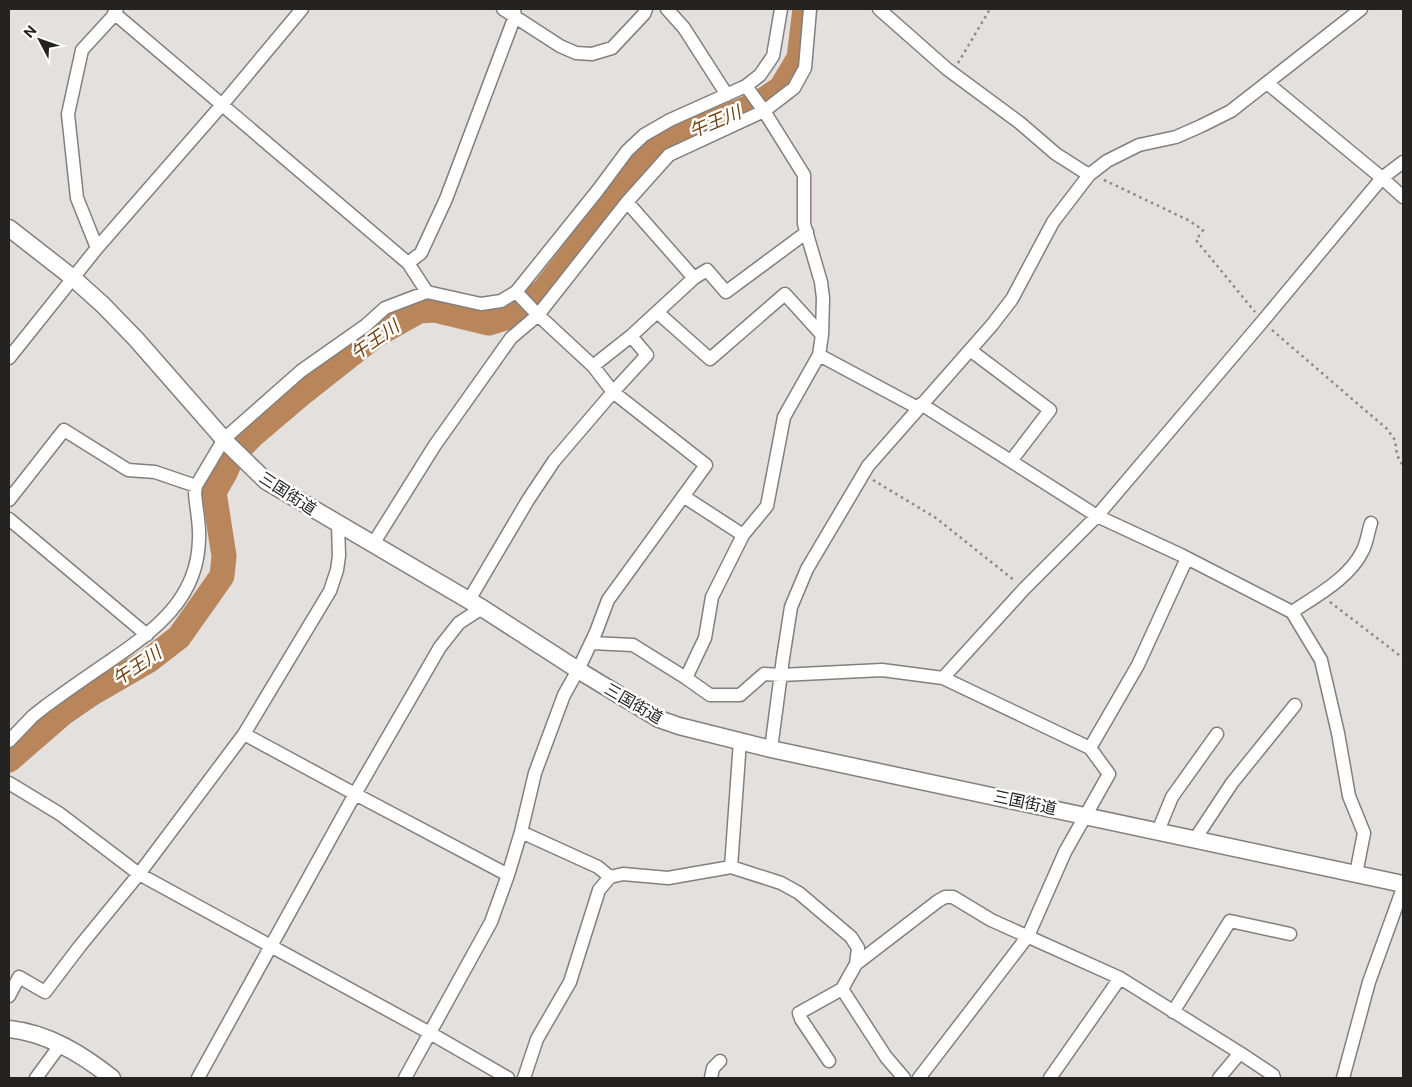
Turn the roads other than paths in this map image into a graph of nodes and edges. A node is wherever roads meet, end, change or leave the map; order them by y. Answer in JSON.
{"nodes":[{"id":1,"x":302,"y":9,"type":"edge"},
{"id":2,"x":503,"y":9,"type":"edge"},
{"id":3,"x":646,"y":9,"type":"edge"},
{"id":4,"x":668,"y":9,"type":"edge"},
{"id":5,"x":781,"y":9,"type":"edge"},
{"id":6,"x":810,"y":9,"type":"edge"},
{"id":7,"x":879,"y":9,"type":"edge"},
{"id":8,"x":1361,"y":9,"type":"edge"},
{"id":9,"x":116,"y":11,"type":"edge"},
{"id":10,"x":514,"y":13,"type":"edge"},
{"id":11,"x":1267,"y":83,"type":"junction"},
{"id":12,"x":748,"y":89,"type":"junction"},
{"id":13,"x":727,"y":95,"type":"junction"},
{"id":14,"x":221,"y":106,"type":"junction"},
{"id":15,"x":764,"y":111,"type":"junction"},
{"id":16,"x":1403,"y":162,"type":"edge"},
{"id":17,"x":1089,"y":176,"type":"junction"},
{"id":18,"x":1382,"y":178,"type":"junction"},
{"id":19,"x":1403,"y":197,"type":"edge"},
{"id":20,"x":627,"y":202,"type":"junction"},
{"id":21,"x":9,"y":228,"type":"edge"},
{"id":22,"x":807,"y":232,"type":"junction"},
{"id":23,"x":97,"y":248,"type":"junction"},
{"id":24,"x":408,"y":263,"type":"junction"},
{"id":25,"x":73,"y":278,"type":"junction"},
{"id":26,"x":694,"y":278,"type":"junction"},
{"id":27,"x":427,"y":292,"type":"junction"},
{"id":28,"x":517,"y":294,"type":"junction"},
{"id":29,"x":657,"y":312,"type":"junction"},
{"id":30,"x":538,"y":315,"type":"junction"},
{"id":31,"x":822,"y":334,"type":"junction"},
{"id":32,"x":631,"y":336,"type":"junction"},
{"id":33,"x":970,"y":350,"type":"junction"},
{"id":34,"x":819,"y":355,"type":"junction"},
{"id":35,"x":9,"y":358,"type":"edge"},
{"id":36,"x":593,"y":366,"type":"junction"},
{"id":37,"x":613,"y":392,"type":"junction"},
{"id":38,"x":920,"y":406,"type":"junction"},
{"id":39,"x":226,"y":441,"type":"junction"},
{"id":40,"x":1011,"y":461,"type":"junction"},
{"id":41,"x":196,"y":486,"type":"junction"},
{"id":42,"x":683,"y":496,"type":"junction"},
{"id":43,"x":9,"y":500,"type":"edge"},
{"id":44,"x":1097,"y":516,"type":"junction"},
{"id":45,"x":9,"y":519,"type":"edge"},
{"id":46,"x":1371,"y":523,"type":"dead end"},
{"id":47,"x":338,"y":524,"type":"junction"},
{"id":48,"x":743,"y":535,"type":"junction"},
{"id":49,"x":373,"y":544,"type":"junction"},
{"id":50,"x":1187,"y":558,"type":"junction"},
{"id":51,"x":475,"y":604,"type":"junction"},
{"id":52,"x":1292,"y":612,"type":"junction"},
{"id":53,"x":147,"y":634,"type":"junction"},
{"id":54,"x":591,"y":643,"type":"junction"},
{"id":55,"x":578,"y":670,"type":"junction"},
{"id":56,"x":781,"y":675,"type":"junction"},
{"id":57,"x":686,"y":678,"type":"junction"},
{"id":58,"x":943,"y":678,"type":"junction"},
{"id":59,"x":1295,"y":705,"type":"dead end"},
{"id":60,"x":244,"y":734,"type":"junction"},
{"id":61,"x":1217,"y":734,"type":"dead end"},
{"id":62,"x":9,"y":741,"type":"edge"},
{"id":63,"x":740,"y":741,"type":"junction"},
{"id":64,"x":771,"y":748,"type":"junction"},
{"id":65,"x":1090,"y":748,"type":"junction"},
{"id":66,"x":9,"y":783,"type":"edge"},
{"id":67,"x":355,"y":794,"type":"junction"},
{"id":68,"x":1085,"y":815,"type":"junction"},
{"id":69,"x":1158,"y":831,"type":"junction"},
{"id":70,"x":521,"y":832,"type":"junction"},
{"id":71,"x":1195,"y":839,"type":"junction"},
{"id":72,"x":732,"y":867,"type":"junction"},
{"id":73,"x":139,"y":874,"type":"junction"},
{"id":74,"x":1356,"y":874,"type":"junction"},
{"id":75,"x":508,"y":875,"type":"junction"},
{"id":76,"x":610,"y":877,"type":"junction"},
{"id":77,"x":1403,"y":884,"type":"edge"},
{"id":78,"x":1403,"y":888,"type":"edge"},
{"id":79,"x":1290,"y":934,"type":"dead end"},
{"id":80,"x":1028,"y":936,"type":"junction"},
{"id":81,"x":272,"y":947,"type":"junction"},
{"id":82,"x":856,"y":964,"type":"junction"},
{"id":83,"x":1120,"y":978,"type":"junction"},
{"id":84,"x":842,"y":989,"type":"junction"},
{"id":85,"x":9,"y":996,"type":"edge"},
{"id":86,"x":1173,"y":1012,"type":"junction"},
{"id":87,"x":9,"y":1029,"type":"edge"},
{"id":88,"x":430,"y":1034,"type":"junction"},
{"id":89,"x":61,"y":1044,"type":"junction"},
{"id":90,"x":1240,"y":1053,"type":"junction"},
{"id":91,"x":720,"y":1060,"type":"dead end"},
{"id":92,"x":829,"y":1061,"type":"dead end"},
{"id":93,"x":36,"y":1078,"type":"edge"},
{"id":94,"x":112,"y":1078,"type":"edge"},
{"id":95,"x":198,"y":1078,"type":"edge"},
{"id":96,"x":405,"y":1078,"type":"edge"},
{"id":97,"x":508,"y":1078,"type":"edge"},
{"id":98,"x":524,"y":1078,"type":"edge"},
{"id":99,"x":711,"y":1078,"type":"edge"},
{"id":100,"x":904,"y":1078,"type":"edge"},
{"id":101,"x":919,"y":1078,"type":"edge"},
{"id":102,"x":1050,"y":1078,"type":"edge"},
{"id":103,"x":1218,"y":1078,"type":"edge"},
{"id":104,"x":1274,"y":1078,"type":"edge"},
{"id":105,"x":1343,"y":1078,"type":"edge"}],
"edges":[{"from":1,"to":14,"type":"street"},
{"from":2,"to":10,"type":"street"},
{"from":3,"to":10,"type":"street"},
{"from":4,"to":13,"type":"street"},
{"from":5,"to":12,"type":"street"},
{"from":6,"to":15,"type":"street"},
{"from":7,"to":17,"type":"street"},
{"from":8,"to":11,"type":"street"},
{"from":9,"to":14,"type":"street"},
{"from":9,"to":23,"type":"street"},
{"from":10,"to":24,"type":"street"},
{"from":11,"to":17,"type":"street"},
{"from":11,"to":18,"type":"street"},
{"from":12,"to":13,"type":"street"},
{"from":12,"to":15,"type":"street"},
{"from":13,"to":28,"type":"street"},
{"from":14,"to":23,"type":"street"},
{"from":14,"to":24,"type":"street"},
{"from":15,"to":20,"type":"street"},
{"from":15,"to":22,"type":"street"},
{"from":16,"to":18,"type":"street"},
{"from":17,"to":33,"type":"street"},
{"from":18,"to":19,"type":"street"},
{"from":18,"to":44,"type":"street"},
{"from":20,"to":26,"type":"street"},
{"from":20,"to":30,"type":"street"},
{"from":21,"to":25,"type":"street","name":"三国街道"},
{"from":22,"to":26,"type":"street"},
{"from":22,"to":31,"type":"street"},
{"from":23,"to":25,"type":"street"},
{"from":24,"to":27,"type":"street"},
{"from":25,"to":35,"type":"street"},
{"from":25,"to":39,"type":"street","name":"三国街道"},
{"from":26,"to":29,"type":"street"},
{"from":27,"to":28,"type":"street"},
{"from":27,"to":39,"type":"street"},
{"from":28,"to":30,"type":"street"},
{"from":29,"to":31,"type":"street"},
{"from":29,"to":32,"type":"street"},
{"from":30,"to":36,"type":"street"},
{"from":30,"to":49,"type":"street"},
{"from":31,"to":34,"type":"street"},
{"from":32,"to":36,"type":"street"},
{"from":32,"to":37,"type":"street"},
{"from":33,"to":38,"type":"street"},
{"from":33,"to":40,"type":"street"},
{"from":34,"to":38,"type":"street"},
{"from":34,"to":48,"type":"street"},
{"from":36,"to":37,"type":"street"},
{"from":37,"to":42,"type":"street"},
{"from":37,"to":51,"type":"street"},
{"from":38,"to":40,"type":"street"},
{"from":38,"to":56,"type":"street"},
{"from":39,"to":41,"type":"street"},
{"from":39,"to":47,"type":"street","name":"三国街道"},
{"from":40,"to":44,"type":"street"},
{"from":41,"to":43,"type":"street"},
{"from":41,"to":53,"type":"street"},
{"from":42,"to":48,"type":"street"},
{"from":42,"to":54,"type":"street"},
{"from":44,"to":50,"type":"street"},
{"from":44,"to":58,"type":"street"},
{"from":45,"to":53,"type":"street"},
{"from":46,"to":52,"type":"street"},
{"from":47,"to":49,"type":"street","name":"三国街道"},
{"from":47,"to":60,"type":"street"},
{"from":48,"to":57,"type":"street"},
{"from":49,"to":51,"type":"street","name":"三国街道"},
{"from":50,"to":52,"type":"street"},
{"from":50,"to":65,"type":"street"},
{"from":51,"to":55,"type":"street","name":"三国街道"},
{"from":51,"to":67,"type":"street"},
{"from":52,"to":74,"type":"street"},
{"from":53,"to":62,"type":"street"},
{"from":54,"to":55,"type":"street"},
{"from":54,"to":57,"type":"street"},
{"from":55,"to":63,"type":"street","name":"三国街道"},
{"from":55,"to":70,"type":"street"},
{"from":56,"to":57,"type":"street"},
{"from":56,"to":58,"type":"street"},
{"from":56,"to":64,"type":"street"},
{"from":58,"to":65,"type":"street"},
{"from":59,"to":71,"type":"street"},
{"from":60,"to":67,"type":"street"},
{"from":60,"to":73,"type":"street"},
{"from":61,"to":69,"type":"street"},
{"from":63,"to":64,"type":"street","name":"三国街道"},
{"from":63,"to":72,"type":"street"},
{"from":64,"to":68,"type":"street","name":"三国街道"},
{"from":65,"to":68,"type":"street"},
{"from":66,"to":73,"type":"street"},
{"from":67,"to":75,"type":"street"},
{"from":67,"to":81,"type":"street"},
{"from":68,"to":69,"type":"street","name":"三国街道"},
{"from":68,"to":80,"type":"street"},
{"from":69,"to":71,"type":"street","name":"三国街道"},
{"from":70,"to":75,"type":"street"},
{"from":70,"to":76,"type":"street"},
{"from":71,"to":74,"type":"street","name":"三国街道"},
{"from":72,"to":76,"type":"street"},
{"from":72,"to":82,"type":"street"},
{"from":73,"to":81,"type":"street"},
{"from":73,"to":85,"type":"street"},
{"from":74,"to":77,"type":"street","name":"三国街道"},
{"from":75,"to":88,"type":"street"},
{"from":76,"to":98,"type":"street"},
{"from":78,"to":105,"type":"street"},
{"from":79,"to":86,"type":"street"},
{"from":80,"to":82,"type":"street"},
{"from":80,"to":83,"type":"street"},
{"from":80,"to":101,"type":"street"},
{"from":81,"to":88,"type":"street"},
{"from":81,"to":95,"type":"street"},
{"from":82,"to":84,"type":"street"},
{"from":83,"to":86,"type":"street"},
{"from":83,"to":102,"type":"street"},
{"from":84,"to":92,"type":"street"},
{"from":84,"to":100,"type":"street"},
{"from":86,"to":90,"type":"street"},
{"from":87,"to":89,"type":"street"},
{"from":88,"to":96,"type":"street"},
{"from":88,"to":97,"type":"street"},
{"from":89,"to":93,"type":"street"},
{"from":89,"to":94,"type":"street"},
{"from":90,"to":103,"type":"street"},
{"from":90,"to":104,"type":"street"},
{"from":91,"to":99,"type":"street"}]}
